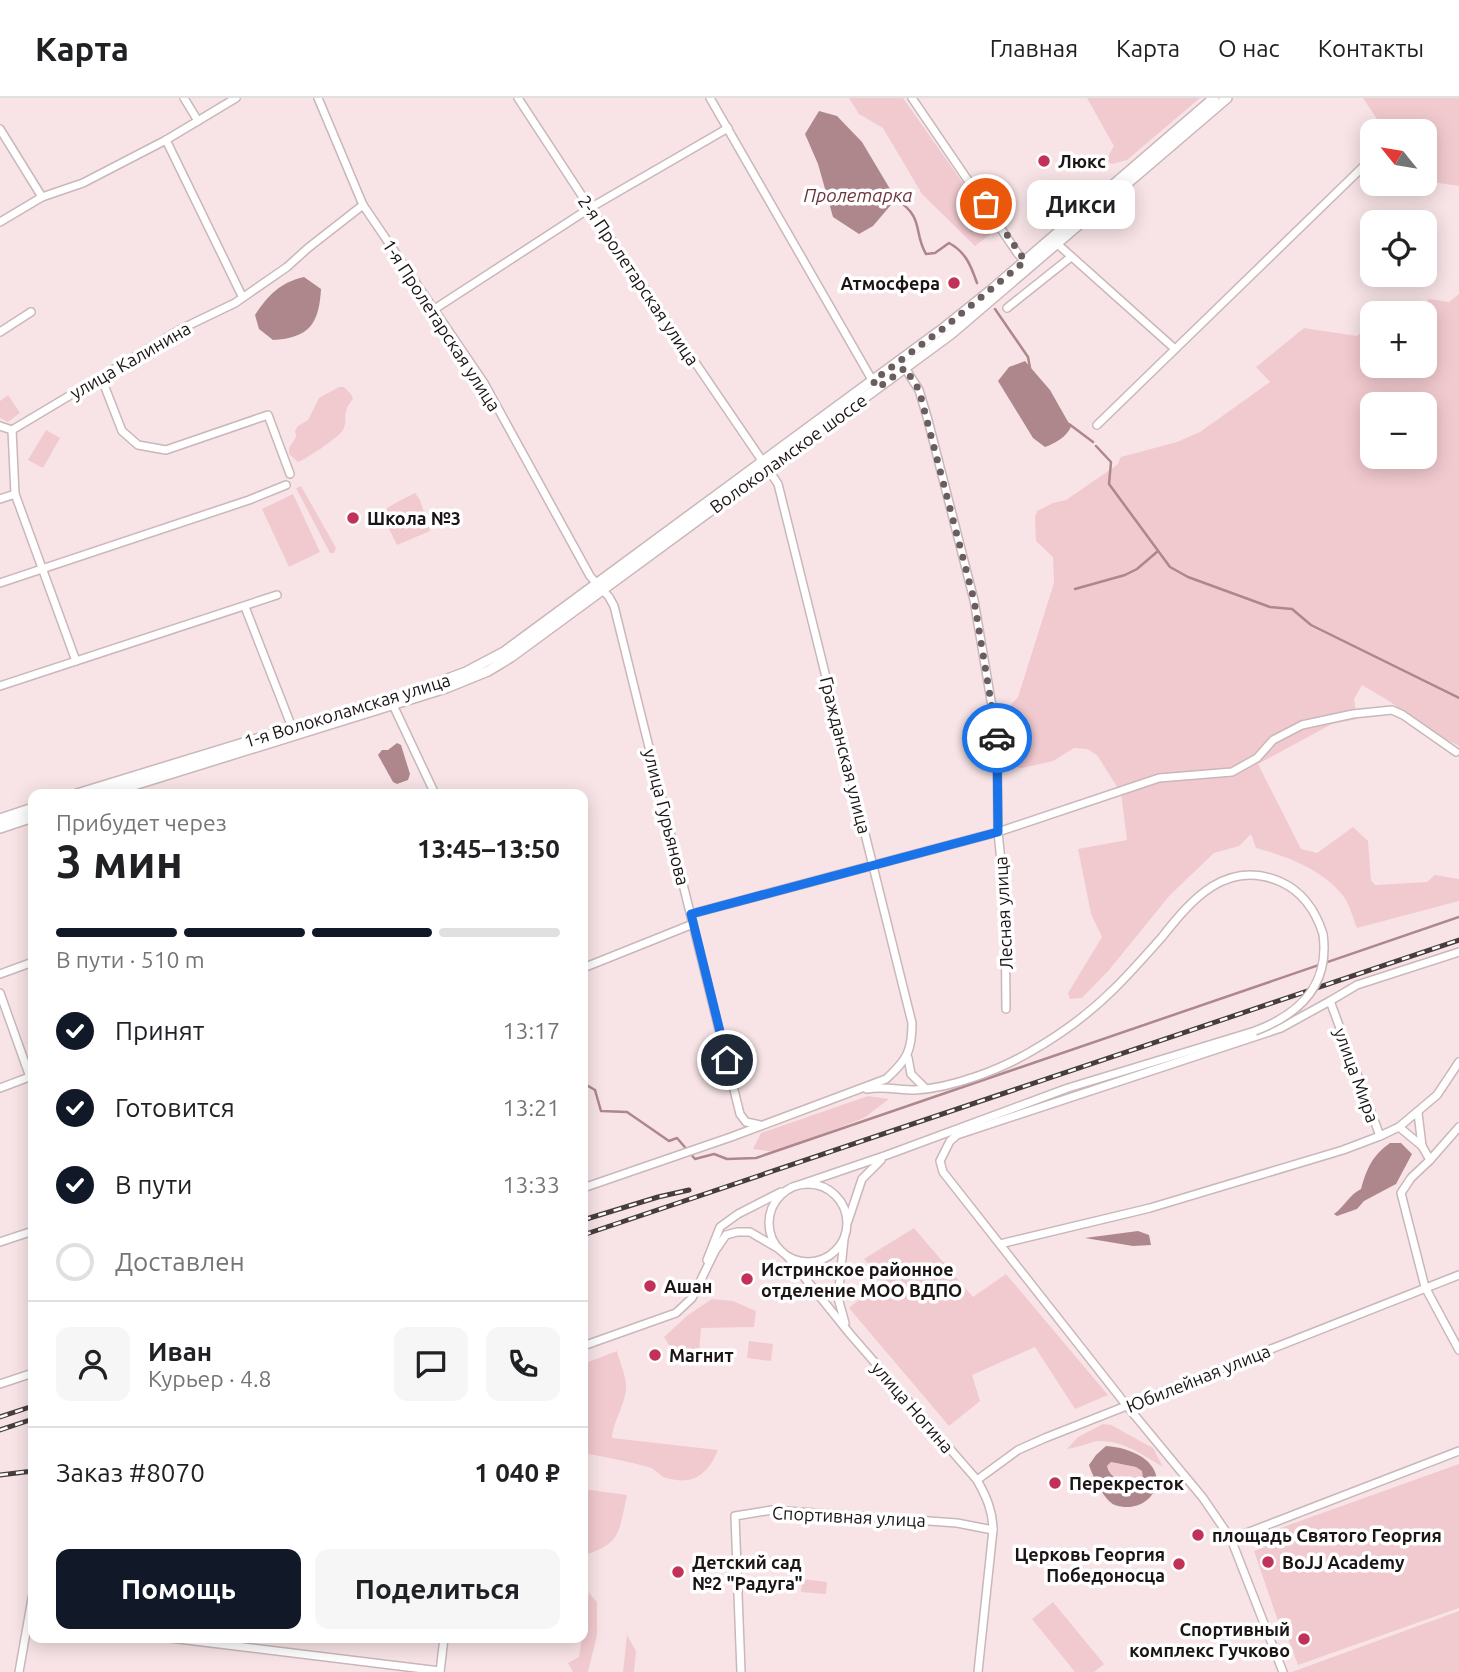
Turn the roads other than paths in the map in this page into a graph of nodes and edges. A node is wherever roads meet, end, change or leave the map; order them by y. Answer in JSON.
{"nodes":[{"id":1,"x":184,"y":98,"type":"edge"},
{"id":2,"x":236,"y":98,"type":"edge"},
{"id":3,"x":318,"y":98,"type":"edge"},
{"id":4,"x":518,"y":98,"type":"edge"},
{"id":5,"x":710,"y":98,"type":"edge"},
{"id":6,"x":912,"y":98,"type":"edge"},
{"id":7,"x":1214,"y":98,"type":"edge"},
{"id":8,"x":1227,"y":98,"type":"edge"},
{"id":9,"x":198,"y":121,"type":"junction"},
{"id":10,"x":728,"y":128,"type":"junction"},
{"id":11,"x":0,"y":129,"type":"edge"},
{"id":12,"x":166,"y":140,"type":"junction"},
{"id":13,"x":1360,"y":170,"type":"edge"},
{"id":14,"x":42,"y":197,"type":"junction"},
{"id":15,"x":363,"y":205,"type":"junction"},
{"id":16,"x":590,"y":208,"type":"junction"},
{"id":17,"x":0,"y":222,"type":"edge"},
{"id":18,"x":1054,"y":242,"type":"junction"},
{"id":19,"x":1070,"y":257,"type":"junction"},
{"id":20,"x":1028,"y":264,"type":"junction"},
{"id":21,"x":242,"y":296,"type":"junction"},
{"id":22,"x":1007,"y":308,"type":"dead end"},
{"id":23,"x":433,"y":310,"type":"junction"},
{"id":24,"x":31,"y":312,"type":"dead end"},
{"id":25,"x":0,"y":332,"type":"edge"},
{"id":26,"x":1175,"y":349,"type":"junction"},
{"id":27,"x":905,"y":368,"type":"junction"},
{"id":28,"x":101,"y":377,"type":"junction"},
{"id":29,"x":875,"y":384,"type":"junction"},
{"id":30,"x":1097,"y":425,"type":"dead end"},
{"id":31,"x":0,"y":426,"type":"edge"},
{"id":32,"x":12,"y":430,"type":"junction"},
{"id":33,"x":764,"y":465,"type":"junction"},
{"id":34,"x":290,"y":474,"type":"dead end"},
{"id":35,"x":286,"y":485,"type":"dead end"},
{"id":36,"x":15,"y":494,"type":"junction"},
{"id":37,"x":0,"y":499,"type":"edge"},
{"id":38,"x":44,"y":568,"type":"junction"},
{"id":39,"x":0,"y":583,"type":"edge"},
{"id":40,"x":600,"y":586,"type":"junction"},
{"id":41,"x":277,"y":595,"type":"dead end"},
{"id":42,"x":245,"y":607,"type":"junction"},
{"id":43,"x":76,"y":662,"type":"junction"},
{"id":44,"x":0,"y":686,"type":"edge"},
{"id":45,"x":393,"y":705,"type":"junction"},
{"id":46,"x":293,"y":731,"type":"junction"},
{"id":47,"x":1456,"y":752,"type":"dead end"},
{"id":48,"x":94,"y":789,"type":"edge"},
{"id":49,"x":120,"y":789,"type":"edge"},
{"id":50,"x":433,"y":789,"type":"edge"},
{"id":51,"x":28,"y":810,"type":"edge"},
{"id":52,"x":0,"y":819,"type":"edge"},
{"id":53,"x":28,"y":819,"type":"edge"},
{"id":54,"x":0,"y":828,"type":"edge"},
{"id":55,"x":998,"y":832,"type":"junction"},
{"id":56,"x":873,"y":864,"type":"junction"},
{"id":57,"x":691,"y":914,"type":"junction"},
{"id":58,"x":693,"y":924,"type":"junction"},
{"id":59,"x":1459,"y":952,"type":"edge"},
{"id":60,"x":28,"y":964,"type":"edge"},
{"id":61,"x":588,"y":966,"type":"edge"},
{"id":62,"x":0,"y":974,"type":"edge"},
{"id":63,"x":0,"y":993,"type":"edge"},
{"id":64,"x":1330,"y":1001,"type":"junction"},
{"id":65,"x":1006,"y":1009,"type":"dead end"},
{"id":66,"x":910,"y":1048,"type":"junction"},
{"id":67,"x":1459,"y":1062,"type":"edge"},
{"id":68,"x":28,"y":1066,"type":"edge"},
{"id":69,"x":28,"y":1078,"type":"edge"},
{"id":70,"x":0,"y":1088,"type":"edge"},
{"id":71,"x":926,"y":1088,"type":"junction"},
{"id":72,"x":856,"y":1091,"type":"junction"},
{"id":73,"x":1418,"y":1113,"type":"junction"},
{"id":74,"x":760,"y":1125,"type":"junction"},
{"id":75,"x":1459,"y":1127,"type":"edge"},
{"id":76,"x":1399,"y":1128,"type":"junction"},
{"id":77,"x":1380,"y":1136,"type":"junction"},
{"id":78,"x":1422,"y":1146,"type":"junction"},
{"id":79,"x":887,"y":1155,"type":"junction"},
{"id":80,"x":1430,"y":1160,"type":"junction"},
{"id":81,"x":802,"y":1184,"type":"junction"},
{"id":82,"x":588,"y":1186,"type":"edge"},
{"id":83,"x":789,"y":1189,"type":"junction"},
{"id":84,"x":847,"y":1224,"type":"junction"},
{"id":85,"x":28,"y":1233,"type":"edge"},
{"id":86,"x":844,"y":1237,"type":"junction"},
{"id":87,"x":0,"y":1242,"type":"edge"},
{"id":88,"x":1000,"y":1244,"type":"junction"},
{"id":89,"x":779,"y":1250,"type":"junction"},
{"id":90,"x":788,"y":1256,"type":"junction"},
{"id":91,"x":704,"y":1271,"type":"junction"},
{"id":92,"x":1459,"y":1275,"type":"edge"},
{"id":93,"x":1426,"y":1287,"type":"junction"},
{"id":94,"x":850,"y":1334,"type":"junction"},
{"id":95,"x":588,"y":1344,"type":"edge"},
{"id":96,"x":1459,"y":1350,"type":"edge"},
{"id":97,"x":28,"y":1375,"type":"edge"},
{"id":98,"x":0,"y":1384,"type":"edge"},
{"id":99,"x":1127,"y":1406,"type":"junction"},
{"id":100,"x":1459,"y":1451,"type":"edge"},
{"id":101,"x":977,"y":1480,"type":"junction"},
{"id":102,"x":993,"y":1530,"type":"junction"},
{"id":103,"x":1231,"y":1539,"type":"junction"},
{"id":104,"x":28,"y":1633,"type":"edge"},
{"id":105,"x":210,"y":1643,"type":"edge"},
{"id":106,"x":443,"y":1643,"type":"edge"},
{"id":107,"x":19,"y":1672,"type":"edge"},
{"id":108,"x":440,"y":1672,"type":"edge"},
{"id":109,"x":741,"y":1672,"type":"edge"},
{"id":110,"x":978,"y":1672,"type":"edge"},
{"id":111,"x":1283,"y":1672,"type":"edge"}],
"edges":[{"from":1,"to":9,"type":"street"},
{"from":2,"to":9,"type":"street"},
{"from":3,"to":15,"type":"street","name":"1-я Пролетарская улица"},
{"from":4,"to":16,"type":"street","name":"2-я Пролетарская улица"},
{"from":5,"to":10,"type":"street"},
{"from":6,"to":20,"type":"street"},
{"from":7,"to":18,"type":"main road","name":"Волоколамское шоссе"},
{"from":8,"to":18,"type":"main road","name":"Волоколамское шоссе"},
{"from":9,"to":12,"type":"street"},
{"from":10,"to":16,"type":"street"},
{"from":10,"to":29,"type":"street"},
{"from":11,"to":14,"type":"street"},
{"from":12,"to":14,"type":"street"},
{"from":12,"to":21,"type":"street"},
{"from":13,"to":26,"type":"street"},
{"from":14,"to":17,"type":"street"},
{"from":15,"to":21,"type":"street","name":"улица Калинина"},
{"from":15,"to":23,"type":"street","name":"1-я Пролетарская улица"},
{"from":16,"to":23,"type":"street"},
{"from":16,"to":33,"type":"street","name":"2-я Пролетарская улица"},
{"from":18,"to":19,"type":"street"},
{"from":18,"to":20,"type":"main road","name":"Волоколамское шоссе"},
{"from":19,"to":22,"type":"street"},
{"from":19,"to":26,"type":"street"},
{"from":20,"to":27,"type":"main road","name":"Волоколамское шоссе"},
{"from":20,"to":29,"type":"main road","name":"Волоколамское шоссе"},
{"from":21,"to":28,"type":"street","name":"улица Калинина"},
{"from":23,"to":40,"type":"street","name":"1-я Пролетарская улица"},
{"from":24,"to":25,"type":"street"},
{"from":26,"to":30,"type":"street"},
{"from":27,"to":29,"type":"main road","name":"Волоколамское шоссе"},
{"from":27,"to":55,"type":"street","name":"Лесная улица"},
{"from":28,"to":32,"type":"street","name":"улица Калинина"},
{"from":28,"to":34,"type":"street"},
{"from":29,"to":33,"type":"main road","name":"Волоколамское шоссе"},
{"from":31,"to":32,"type":"street"},
{"from":32,"to":36,"type":"street"},
{"from":33,"to":40,"type":"main road","name":"Волоколамское шоссе"},
{"from":33,"to":56,"type":"street","name":"Гражданская улица"},
{"from":35,"to":38,"type":"street"},
{"from":36,"to":37,"type":"street"},
{"from":36,"to":38,"type":"street"},
{"from":38,"to":39,"type":"street"},
{"from":38,"to":43,"type":"street"},
{"from":40,"to":45,"type":"main road","name":"1-я Волоколамская улица"},
{"from":40,"to":46,"type":"main road","name":"1-я Волоколамская улица"},
{"from":40,"to":57,"type":"street","name":"улица Гурьянова"},
{"from":41,"to":42,"type":"street"},
{"from":42,"to":43,"type":"street"},
{"from":42,"to":46,"type":"street"},
{"from":43,"to":44,"type":"street"},
{"from":45,"to":46,"type":"main road","name":"1-я Волоколамская улица"},
{"from":45,"to":50,"type":"street"},
{"from":46,"to":48,"type":"main road","name":"1-я Волоколамская улица"},
{"from":46,"to":49,"type":"main road","name":"1-я Волоколамская улица"},
{"from":47,"to":55,"type":"street"},
{"from":51,"to":52,"type":"main road"},
{"from":53,"to":54,"type":"main road"},
{"from":55,"to":56,"type":"street"},
{"from":55,"to":65,"type":"street","name":"Лесная улица"},
{"from":56,"to":57,"type":"street"},
{"from":56,"to":66,"type":"street","name":"Гражданская улица"},
{"from":57,"to":58,"type":"street","name":"улица Гурьянова"},
{"from":58,"to":61,"type":"street"},
{"from":58,"to":74,"type":"street","name":"улица Гурьянова"},
{"from":59,"to":64,"type":"street"},
{"from":60,"to":62,"type":"street"},
{"from":63,"to":68,"type":"street"},
{"from":64,"to":77,"type":"street","name":"улица Мира"},
{"from":64,"to":88,"type":"street"},
{"from":66,"to":71,"type":"street","name":"Гражданская улица"},
{"from":66,"to":72,"type":"street"},
{"from":67,"to":73,"type":"street"},
{"from":69,"to":70,"type":"street"},
{"from":71,"to":72,"type":"street"},
{"from":71,"to":79,"type":"street","bridge":true},
{"from":72,"to":74,"type":"street"},
{"from":73,"to":76,"type":"street"},
{"from":73,"to":78,"type":"street"},
{"from":74,"to":82,"type":"street"},
{"from":75,"to":80,"type":"street"},
{"from":76,"to":77,"type":"street","name":"улица Мира"},
{"from":76,"to":78,"type":"street","name":"улица Мира"},
{"from":77,"to":88,"type":"street"},
{"from":78,"to":80,"type":"street","name":"улица Мира"},
{"from":79,"to":81,"type":"street"},
{"from":79,"to":84,"type":"street"},
{"from":80,"to":93,"type":"street"},
{"from":81,"to":83,"type":"street"},
{"from":81,"to":84,"type":"street"},
{"from":83,"to":89,"type":"street"},
{"from":83,"to":91,"type":"street"},
{"from":84,"to":86,"type":"street"},
{"from":85,"to":87,"type":"street"},
{"from":86,"to":90,"type":"street"},
{"from":86,"to":94,"type":"street"},
{"from":88,"to":99,"type":"street"},
{"from":89,"to":90,"type":"street"},
{"from":89,"to":91,"type":"street"},
{"from":90,"to":94,"type":"street","name":"улица Ногина"},
{"from":91,"to":95,"type":"street"},
{"from":92,"to":93,"type":"street","name":"Юбилейная улица"},
{"from":93,"to":96,"type":"street"},
{"from":93,"to":99,"type":"street","name":"Юбилейная улица"},
{"from":94,"to":101,"type":"street","name":"улица Ногина"},
{"from":97,"to":98,"type":"street"},
{"from":99,"to":101,"type":"street","name":"Юбилейная улица"},
{"from":99,"to":103,"type":"street"},
{"from":100,"to":103,"type":"street"},
{"from":101,"to":102,"type":"street","name":"улица Ногина"},
{"from":102,"to":109,"type":"street","name":"Спортивная улица"},
{"from":102,"to":110,"type":"street","name":"улица Ногина"},
{"from":103,"to":111,"type":"street"},
{"from":104,"to":107,"type":"street"},
{"from":105,"to":108,"type":"street"},
{"from":106,"to":108,"type":"street"}]}
